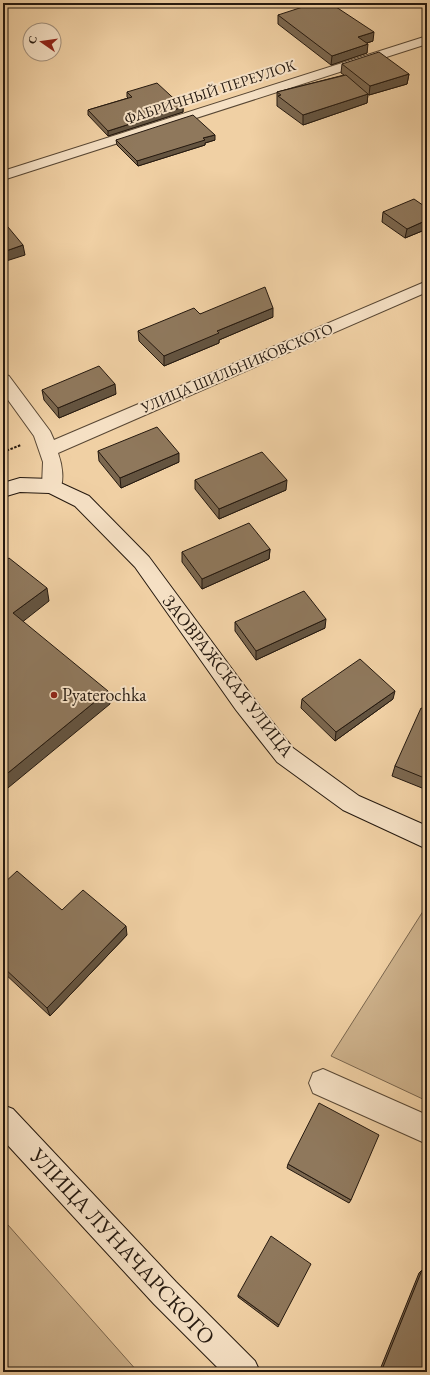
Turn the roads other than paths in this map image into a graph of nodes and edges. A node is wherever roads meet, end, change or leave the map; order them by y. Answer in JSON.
{"nodes":[{"id":1,"x":427,"y":40,"type":"edge"},
{"id":2,"x":3,"y":176,"type":"edge"},
{"id":3,"x":427,"y":286,"type":"edge"},
{"id":4,"x":3,"y":380,"type":"edge"},
{"id":5,"x":48,"y":450,"type":"junction"},
{"id":6,"x":52,"y":486,"type":"junction"},
{"id":7,"x":3,"y":490,"type":"edge"},
{"id":8,"x":427,"y":838,"type":"edge"},
{"id":9,"x":323,"y":1083,"type":"dead end"},
{"id":10,"x":3,"y":1119,"type":"edge"},
{"id":11,"x":427,"y":1130,"type":"edge"},
{"id":12,"x":244,"y":1372,"type":"edge"}],
"edges":[{"from":1,"to":2,"type":"street","name":"ФАБРИЧНЫЙ ПЕРЕУЛОК"},
{"from":3,"to":5,"type":"street","name":"УЛИЦА ШИЛЬНИКОВСКОГО"},
{"from":4,"to":5,"type":"street"},
{"from":5,"to":6,"type":"street"},
{"from":6,"to":7,"type":"street","name":"ЗАОВРАЖСКАЯ УЛИЦА"},
{"from":6,"to":8,"type":"street","name":"ЗАОВРАЖСКАЯ УЛИЦА"},
{"from":9,"to":11,"type":"street"},
{"from":10,"to":12,"type":"street","name":"УЛИЦА ЛУНАЧАРСКОГО"}]}
